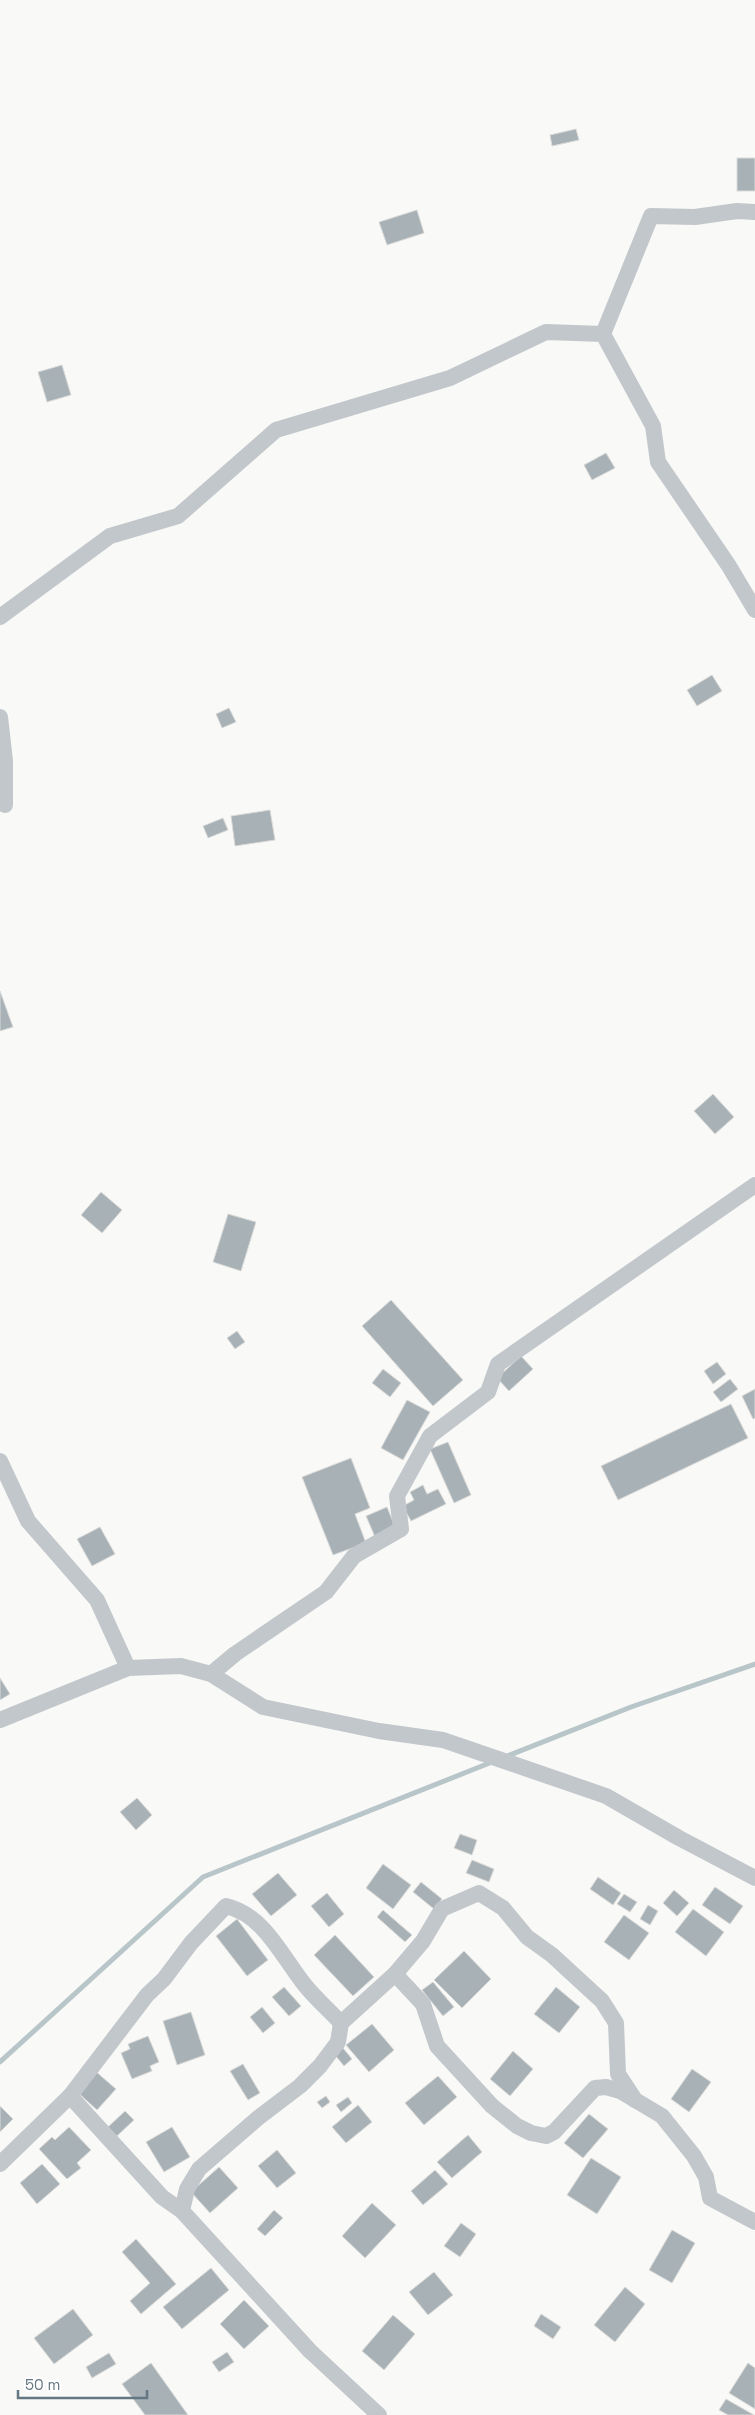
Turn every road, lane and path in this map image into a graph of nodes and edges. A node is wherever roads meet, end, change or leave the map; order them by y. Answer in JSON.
{"nodes":[{"id":1,"x":755,"y":212,"type":"edge"},
{"id":2,"x":603,"y":334,"type":"junction"},
{"id":3,"x":755,"y":610,"type":"edge"},
{"id":4,"x":0,"y":617,"type":"edge"},
{"id":5,"x":0,"y":717,"type":"edge"},
{"id":6,"x":5,"y":805,"type":"dead end"},
{"id":7,"x":755,"y":1185,"type":"edge"},
{"id":8,"x":0,"y":1462,"type":"edge"},
{"id":9,"x":128,"y":1668,"type":"junction"},
{"id":10,"x":211,"y":1674,"type":"junction"},
{"id":11,"x":0,"y":1720,"type":"edge"},
{"id":12,"x":755,"y":1878,"type":"edge"},
{"id":13,"x":395,"y":1974,"type":"junction"},
{"id":14,"x":341,"y":2023,"type":"junction"},
{"id":15,"x":70,"y":2096,"type":"junction"},
{"id":16,"x":635,"y":2100,"type":"junction"},
{"id":17,"x":0,"y":2164,"type":"edge"},
{"id":18,"x":182,"y":2211,"type":"junction"},
{"id":19,"x":755,"y":2222,"type":"edge"},
{"id":20,"x":379,"y":2415,"type":"edge"}],
"edges":[{"from":1,"to":2,"type":"street"},
{"from":2,"to":3,"type":"street"},
{"from":2,"to":4,"type":"street"},
{"from":5,"to":6,"type":"street"},
{"from":7,"to":10,"type":"street"},
{"from":8,"to":9,"type":"street"},
{"from":9,"to":10,"type":"street"},
{"from":9,"to":11,"type":"street"},
{"from":10,"to":12,"type":"street"},
{"from":13,"to":14,"type":"street"},
{"from":13,"to":16,"type":"street"},
{"from":13,"to":16,"type":"street"},
{"from":14,"to":15,"type":"street"},
{"from":14,"to":18,"type":"street"},
{"from":15,"to":17,"type":"street"},
{"from":15,"to":18,"type":"street"},
{"from":16,"to":19,"type":"street"},
{"from":18,"to":20,"type":"street"}]}
